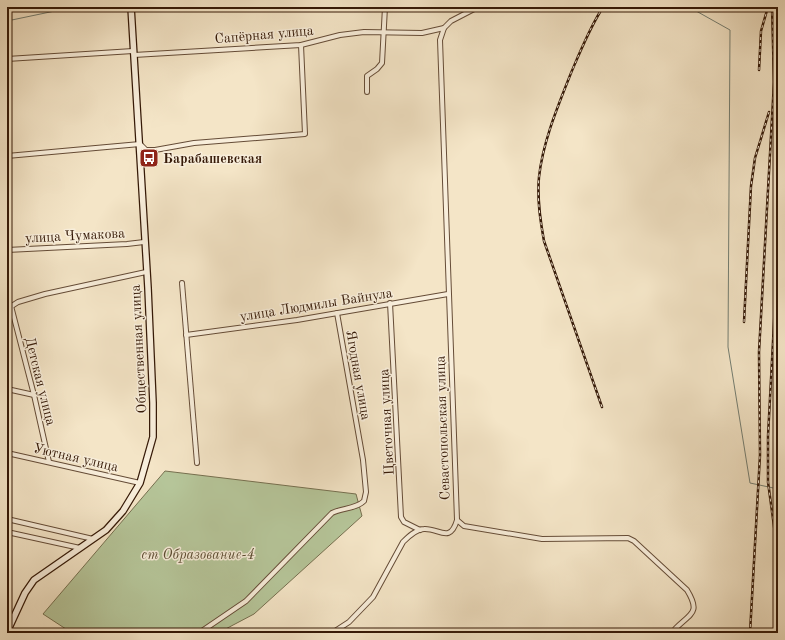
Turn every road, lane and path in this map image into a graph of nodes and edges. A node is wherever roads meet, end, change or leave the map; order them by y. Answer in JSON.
{"nodes":[{"id":1,"x":131,"y":7,"type":"edge"},
{"id":2,"x":385,"y":7,"type":"edge"},
{"id":3,"x":478,"y":7,"type":"edge"},
{"id":4,"x":444,"y":28,"type":"junction"},
{"id":5,"x":383,"y":32,"type":"junction"},
{"id":6,"x":301,"y":45,"type":"junction"},
{"id":7,"x":134,"y":53,"type":"junction"},
{"id":8,"x":7,"y":59,"type":"edge"},
{"id":9,"x":367,"y":92,"type":"dead end"},
{"id":10,"x":140,"y":144,"type":"junction"},
{"id":11,"x":7,"y":156,"type":"edge"},
{"id":12,"x":144,"y":242,"type":"junction"},
{"id":13,"x":7,"y":250,"type":"edge"},
{"id":14,"x":146,"y":272,"type":"junction"},
{"id":15,"x":182,"y":283,"type":"dead end"},
{"id":16,"x":448,"y":294,"type":"junction"},
{"id":17,"x":390,"y":303,"type":"junction"},
{"id":18,"x":9,"y":308,"type":"edge"},
{"id":19,"x":337,"y":313,"type":"junction"},
{"id":20,"x":186,"y":334,"type":"junction"},
{"id":21,"x":7,"y":389,"type":"edge"},
{"id":22,"x":34,"y":395,"type":"junction"},
{"id":23,"x":7,"y":453,"type":"edge"},
{"id":24,"x":49,"y":462,"type":"junction"},
{"id":25,"x":198,"y":463,"type":"dead end"},
{"id":26,"x":140,"y":483,"type":"junction"},
{"id":27,"x":7,"y":519,"type":"edge"},
{"id":28,"x":456,"y":520,"type":"junction"},
{"id":29,"x":420,"y":530,"type":"junction"},
{"id":30,"x":7,"y":532,"type":"edge"},
{"id":31,"x":94,"y":539,"type":"junction"},
{"id":32,"x":81,"y":549,"type":"junction"},
{"id":33,"x":7,"y":632,"type":"edge"},
{"id":34,"x":199,"y":633,"type":"edge"},
{"id":35,"x":332,"y":633,"type":"edge"},
{"id":36,"x":674,"y":633,"type":"edge"}],
"edges":[{"from":1,"to":7,"type":"main road","name":"Общественная улица"},
{"from":2,"to":5,"type":"street"},
{"from":3,"to":4,"type":"street"},
{"from":4,"to":5,"type":"street","name":"Сапёрная улица"},
{"from":4,"to":16,"type":"street","name":"Севастопольская улица"},
{"from":5,"to":6,"type":"street","name":"Сапёрная улица"},
{"from":5,"to":9,"type":"street"},
{"from":6,"to":7,"type":"street","name":"Сапёрная улица"},
{"from":6,"to":10,"type":"street"},
{"from":7,"to":8,"type":"street","name":"Сапёрная улица"},
{"from":7,"to":10,"type":"main road","name":"Общественная улица"},
{"from":10,"to":11,"type":"street"},
{"from":10,"to":12,"type":"main road","name":"Общественная улица"},
{"from":12,"to":13,"type":"street","name":"улица Чумакова"},
{"from":12,"to":14,"type":"main road","name":"Общественная улица"},
{"from":14,"to":18,"type":"street"},
{"from":14,"to":26,"type":"main road","name":"Общественная улица"},
{"from":15,"to":20,"type":"street"},
{"from":16,"to":17,"type":"street","name":"улица Людмилы Вайнула"},
{"from":16,"to":28,"type":"street","name":"Севастопольская улица"},
{"from":17,"to":19,"type":"street","name":"улица Людмилы Вайнула"},
{"from":17,"to":29,"type":"street","name":"Цветочная улица"},
{"from":18,"to":22,"type":"street","name":"Детская улица"},
{"from":19,"to":20,"type":"street","name":"улица Людмилы Вайнула"},
{"from":19,"to":34,"type":"street","name":"Ягодная улица"},
{"from":20,"to":25,"type":"street"},
{"from":21,"to":22,"type":"street"},
{"from":22,"to":24,"type":"street","name":"Детская улица"},
{"from":23,"to":24,"type":"street","name":"Уютная улица"},
{"from":24,"to":26,"type":"street","name":"Уютная улица"},
{"from":26,"to":31,"type":"main road","name":"Общественная улица"},
{"from":27,"to":31,"type":"street"},
{"from":28,"to":29,"type":"street"},
{"from":28,"to":36,"type":"street","name":"Севастопольская улица"},
{"from":29,"to":35,"type":"street"},
{"from":30,"to":32,"type":"street"},
{"from":31,"to":32,"type":"main road","name":"Общественная улица"},
{"from":32,"to":33,"type":"main road","name":"Общественная улица"}]}
